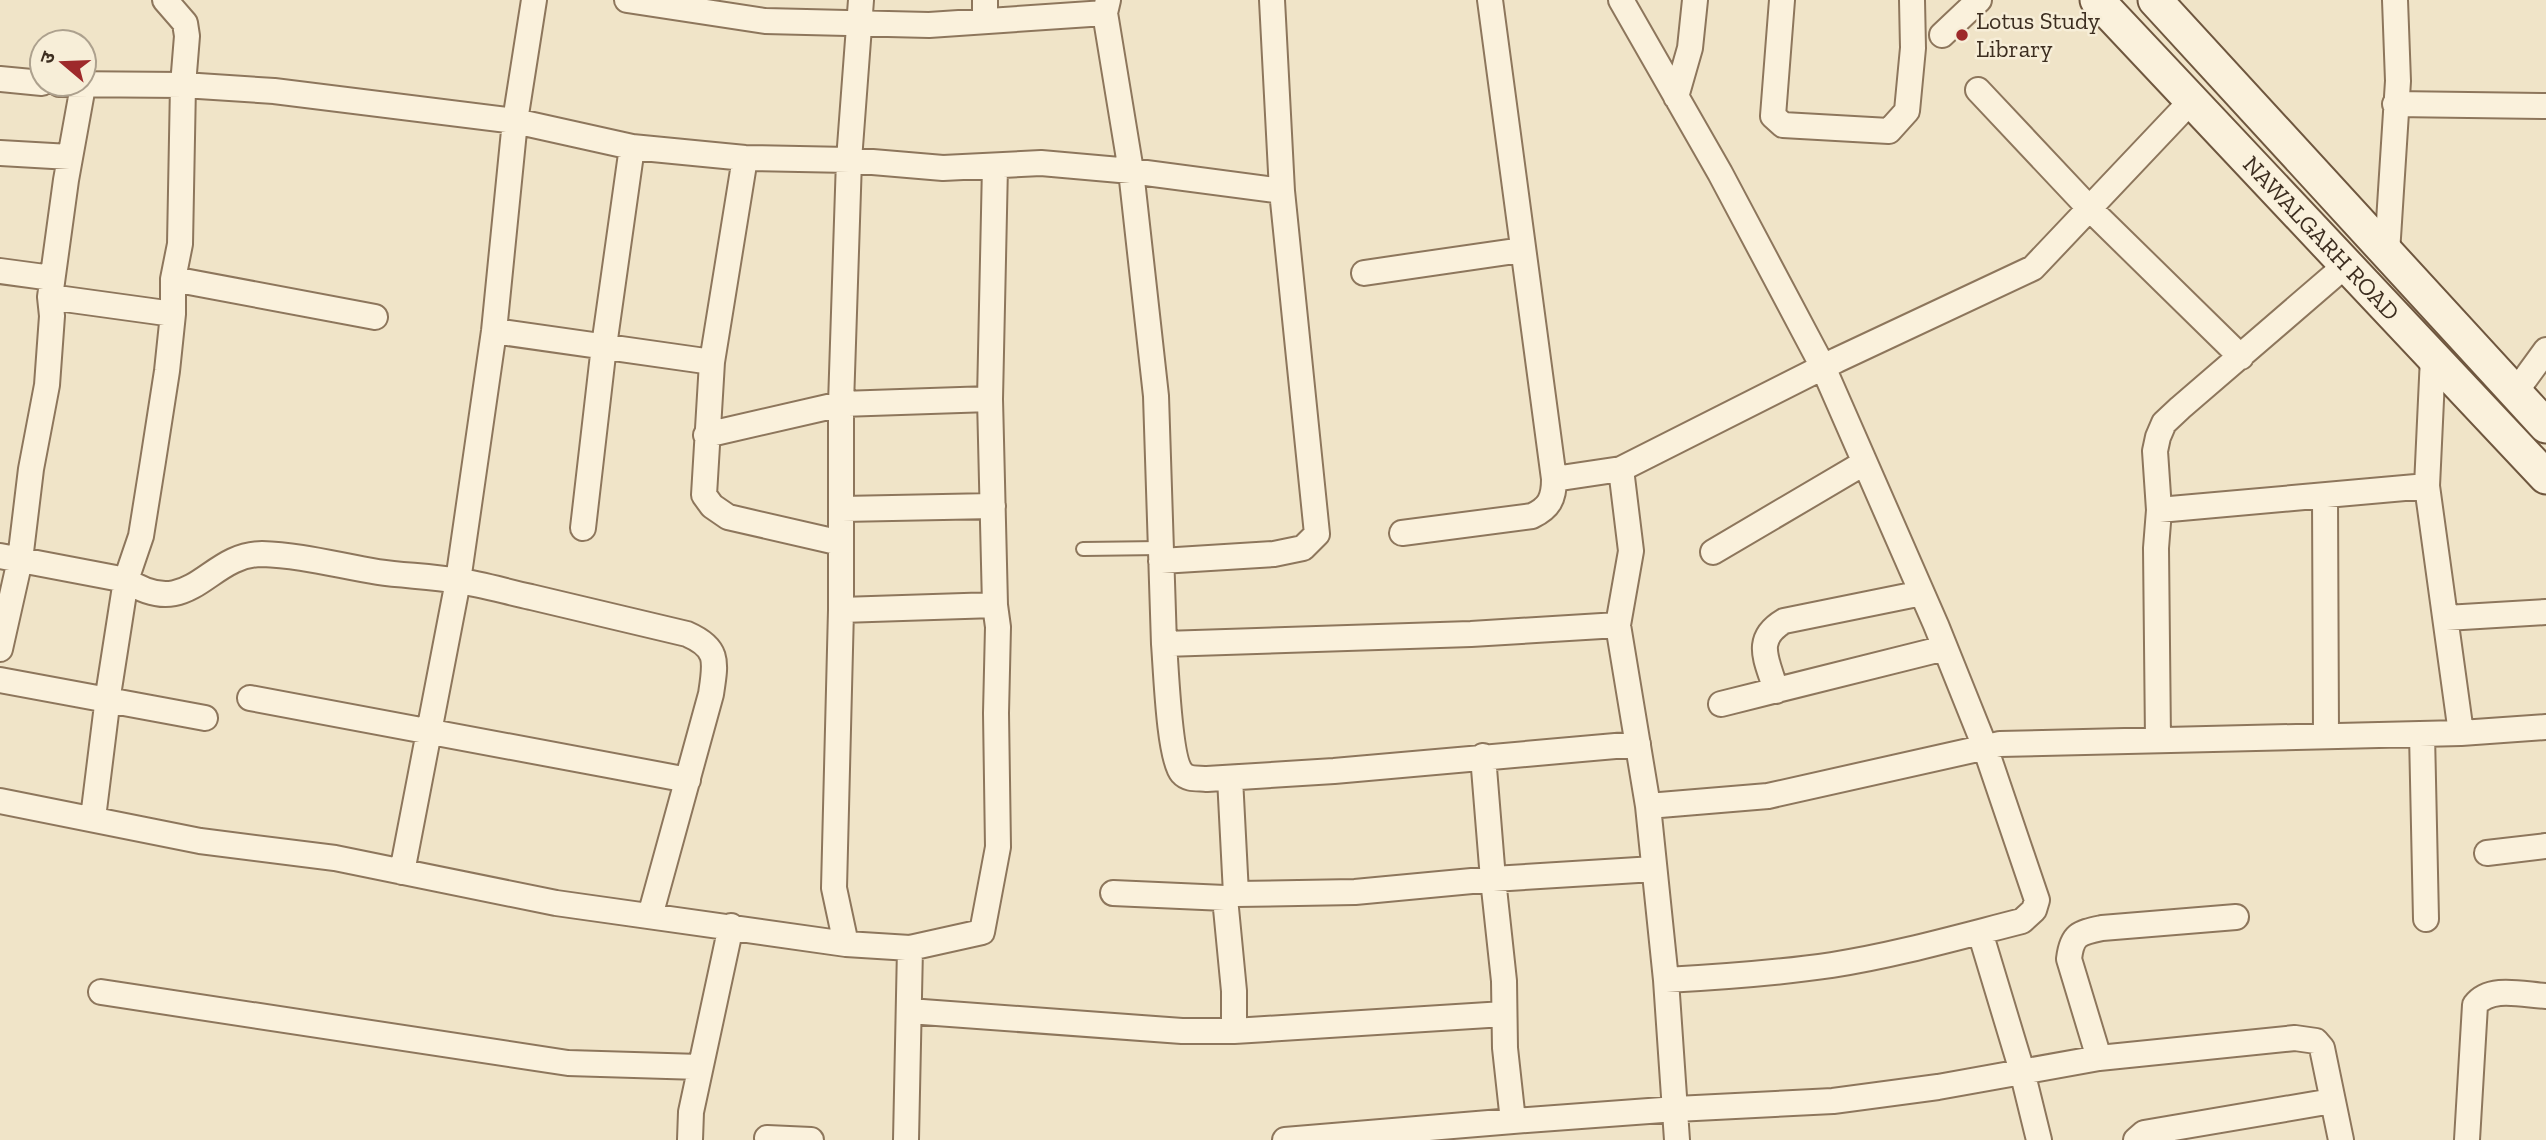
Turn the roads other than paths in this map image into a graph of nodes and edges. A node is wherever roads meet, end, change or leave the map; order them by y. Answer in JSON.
{"nodes":[{"id":1,"x":165,"y":0,"type":"edge"},
{"id":2,"x":534,"y":0,"type":"edge"},
{"id":3,"x":627,"y":0,"type":"edge"},
{"id":4,"x":1272,"y":0,"type":"edge"},
{"id":5,"x":1490,"y":0,"type":"edge"},
{"id":6,"x":1621,"y":0,"type":"edge"},
{"id":7,"x":1695,"y":0,"type":"edge"},
{"id":8,"x":1782,"y":0,"type":"edge"},
{"id":9,"x":1912,"y":0,"type":"edge"},
{"id":10,"x":1979,"y":0,"type":"edge"},
{"id":11,"x":2098,"y":0,"type":"edge"},
{"id":12,"x":2155,"y":0,"type":"edge"},
{"id":13,"x":2395,"y":0,"type":"edge"},
{"id":14,"x":1106,"y":7,"type":"edge"},
{"id":15,"x":1076,"y":8,"type":"edge"},
{"id":16,"x":985,"y":11,"type":"edge"},
{"id":17,"x":861,"y":12,"type":"edge"},
{"id":18,"x":1942,"y":35,"type":"dead end"},
{"id":19,"x":2218,"y":68,"type":"junction"},
{"id":20,"x":0,"y":79,"type":"edge"},
{"id":21,"x":28,"y":82,"type":"edge"},
{"id":22,"x":98,"y":85,"type":"edge"},
{"id":23,"x":183,"y":85,"type":"junction"},
{"id":24,"x":1978,"y":90,"type":"dead end"},
{"id":25,"x":1676,"y":97,"type":"junction"},
{"id":26,"x":71,"y":98,"type":"edge"},
{"id":27,"x":2192,"y":100,"type":"junction"},
{"id":28,"x":2395,"y":104,"type":"junction"},
{"id":29,"x":2546,"y":106,"type":"edge"},
{"id":30,"x":516,"y":121,"type":"junction"},
{"id":31,"x":632,"y":147,"type":"junction"},
{"id":32,"x":0,"y":153,"type":"edge"},
{"id":33,"x":70,"y":158,"type":"junction"},
{"id":34,"x":745,"y":158,"type":"junction"},
{"id":35,"x":849,"y":160,"type":"junction"},
{"id":36,"x":995,"y":166,"type":"junction"},
{"id":37,"x":1131,"y":171,"type":"junction"},
{"id":38,"x":1282,"y":191,"type":"junction"},
{"id":39,"x":2089,"y":208,"type":"junction"},
{"id":40,"x":1522,"y":250,"type":"junction"},
{"id":41,"x":2387,"y":253,"type":"junction"},
{"id":42,"x":2346,"y":265,"type":"junction"},
{"id":43,"x":0,"y":271,"type":"edge"},
{"id":44,"x":1364,"y":273,"type":"dead end"},
{"id":45,"x":173,"y":279,"type":"junction"},
{"id":46,"x":51,"y":287,"type":"junction"},
{"id":47,"x":173,"y":314,"type":"junction"},
{"id":48,"x":375,"y":317,"type":"dead end"},
{"id":49,"x":494,"y":331,"type":"junction"},
{"id":50,"x":604,"y":346,"type":"junction"},
{"id":51,"x":2546,"y":350,"type":"edge"},
{"id":52,"x":2241,"y":357,"type":"junction"},
{"id":53,"x":2433,"y":357,"type":"junction"},
{"id":54,"x":712,"y":362,"type":"junction"},
{"id":55,"x":1823,"y":367,"type":"junction"},
{"id":56,"x":2514,"y":394,"type":"junction"},
{"id":57,"x":990,"y":399,"type":"junction"},
{"id":58,"x":841,"y":404,"type":"junction"},
{"id":59,"x":2546,"y":426,"type":"edge"},
{"id":60,"x":706,"y":435,"type":"junction"},
{"id":61,"x":1864,"y":463,"type":"junction"},
{"id":62,"x":1621,"y":468,"type":"junction"},
{"id":63,"x":2546,"y":477,"type":"edge"},
{"id":64,"x":1554,"y":479,"type":"junction"},
{"id":65,"x":2427,"y":486,"type":"junction"},
{"id":66,"x":2325,"y":496,"type":"junction"},
{"id":67,"x":993,"y":506,"type":"junction"},
{"id":68,"x":842,"y":509,"type":"junction"},
{"id":69,"x":2159,"y":510,"type":"junction"},
{"id":70,"x":583,"y":528,"type":"dead end"},
{"id":71,"x":1402,"y":533,"type":"dead end"},
{"id":72,"x":841,"y":543,"type":"junction"},
{"id":73,"x":1083,"y":550,"type":"dead end"},
{"id":74,"x":1713,"y":552,"type":"dead end"},
{"id":75,"x":1161,"y":554,"type":"junction"},
{"id":76,"x":10,"y":558,"type":"edge"},
{"id":77,"x":126,"y":580,"type":"junction"},
{"id":78,"x":458,"y":580,"type":"junction"},
{"id":79,"x":1922,"y":593,"type":"junction"},
{"id":80,"x":995,"y":605,"type":"junction"},
{"id":81,"x":841,"y":610,"type":"junction"},
{"id":82,"x":2546,"y":612,"type":"edge"},
{"id":83,"x":2446,"y":618,"type":"junction"},
{"id":84,"x":1618,"y":625,"type":"junction"},
{"id":85,"x":1164,"y":644,"type":"junction"},
{"id":86,"x":1945,"y":648,"type":"junction"},
{"id":87,"x":0,"y":649,"type":"edge"},
{"id":88,"x":0,"y":680,"type":"edge"},
{"id":89,"x":1776,"y":691,"type":"junction"},
{"id":90,"x":250,"y":698,"type":"dead end"},
{"id":91,"x":108,"y":699,"type":"junction"},
{"id":92,"x":1721,"y":705,"type":"dead end"},
{"id":93,"x":205,"y":718,"type":"dead end"},
{"id":94,"x":2546,"y":727,"type":"edge"},
{"id":95,"x":431,"y":730,"type":"junction"},
{"id":96,"x":2461,"y":733,"type":"junction"},
{"id":97,"x":2422,"y":734,"type":"junction"},
{"id":98,"x":2326,"y":736,"type":"junction"},
{"id":99,"x":2158,"y":740,"type":"junction"},
{"id":100,"x":1638,"y":744,"type":"junction"},
{"id":101,"x":1985,"y":747,"type":"junction"},
{"id":102,"x":1483,"y":756,"type":"junction"},
{"id":103,"x":1230,"y":778,"type":"junction"},
{"id":104,"x":688,"y":780,"type":"junction"},
{"id":105,"x":0,"y":801,"type":"edge"},
{"id":106,"x":1648,"y":806,"type":"junction"},
{"id":107,"x":93,"y":818,"type":"junction"},
{"id":108,"x":2546,"y":846,"type":"edge"},
{"id":109,"x":2487,"y":853,"type":"dead end"},
{"id":110,"x":1654,"y":870,"type":"junction"},
{"id":111,"x":402,"y":872,"type":"junction"},
{"id":112,"x":1493,"y":878,"type":"junction"},
{"id":113,"x":1112,"y":893,"type":"dead end"},
{"id":114,"x":1230,"y":896,"type":"junction"},
{"id":115,"x":650,"y":916,"type":"junction"},
{"id":116,"x":2235,"y":917,"type":"dead end"},
{"id":117,"x":2426,"y":919,"type":"dead end"},
{"id":118,"x":731,"y":926,"type":"junction"},
{"id":119,"x":1980,"y":932,"type":"junction"},
{"id":120,"x":846,"y":944,"type":"junction"},
{"id":121,"x":909,"y":948,"type":"junction"},
{"id":122,"x":1666,"y":980,"type":"junction"},
{"id":123,"x":101,"y":992,"type":"dead end"},
{"id":124,"x":2546,"y":996,"type":"edge"},
{"id":125,"x":909,"y":1011,"type":"junction"},
{"id":126,"x":1504,"y":1014,"type":"junction"},
{"id":127,"x":1234,"y":1031,"type":"junction"},
{"id":128,"x":2099,"y":1058,"type":"junction"},
{"id":129,"x":700,"y":1067,"type":"junction"},
{"id":130,"x":2022,"y":1071,"type":"junction"},
{"id":131,"x":2332,"y":1101,"type":"junction"},
{"id":132,"x":1676,"y":1109,"type":"junction"},
{"id":133,"x":1513,"y":1121,"type":"junction"},
{"id":134,"x":767,"y":1138,"type":"dead end"},
{"id":135,"x":1324,"y":1138,"type":"edge"},
{"id":136,"x":690,"y":1140,"type":"edge"},
{"id":137,"x":811,"y":1140,"type":"edge"},
{"id":138,"x":910,"y":1140,"type":"edge"},
{"id":139,"x":1285,"y":1140,"type":"edge"},
{"id":140,"x":1677,"y":1140,"type":"edge"},
{"id":141,"x":2039,"y":1140,"type":"edge"},
{"id":142,"x":2136,"y":1140,"type":"edge"},
{"id":143,"x":2340,"y":1140,"type":"edge"},
{"id":144,"x":2467,"y":1140,"type":"edge"}],
"edges":[{"from":1,"to":23,"type":"street"},
{"from":2,"to":30,"type":"street"},
{"from":3,"to":17,"type":"street"},
{"from":4,"to":38,"type":"street"},
{"from":5,"to":40,"type":"street"},
{"from":6,"to":25,"type":"street"},
{"from":7,"to":25,"type":"street"},
{"from":8,"to":9,"type":"street"},
{"from":10,"to":18,"type":"street"},
{"from":11,"to":27,"type":"street","name":"NAWALGARH ROAD"},
{"from":12,"to":19,"type":"street"},
{"from":13,"to":28,"type":"street"},
{"from":14,"to":15,"type":"street"},
{"from":14,"to":37,"type":"street"},
{"from":15,"to":16,"type":"street"},
{"from":16,"to":17,"type":"street"},
{"from":17,"to":35,"type":"street"},
{"from":19,"to":27,"type":"street"},
{"from":19,"to":41,"type":"street"},
{"from":20,"to":21,"type":"street"},
{"from":22,"to":23,"type":"street"},
{"from":23,"to":30,"type":"street"},
{"from":23,"to":45,"type":"street"},
{"from":24,"to":39,"type":"street"},
{"from":25,"to":55,"type":"street"},
{"from":26,"to":33,"type":"street"},
{"from":27,"to":39,"type":"street"},
{"from":27,"to":42,"type":"street","name":"NAWALGARH ROAD"},
{"from":28,"to":29,"type":"street"},
{"from":28,"to":41,"type":"street"},
{"from":30,"to":31,"type":"street"},
{"from":30,"to":49,"type":"street"},
{"from":31,"to":34,"type":"street"},
{"from":31,"to":50,"type":"street"},
{"from":32,"to":33,"type":"street"},
{"from":33,"to":46,"type":"street"},
{"from":34,"to":35,"type":"street"},
{"from":34,"to":54,"type":"street"},
{"from":35,"to":36,"type":"street"},
{"from":35,"to":58,"type":"street"},
{"from":36,"to":37,"type":"street"},
{"from":36,"to":57,"type":"street"},
{"from":37,"to":38,"type":"street"},
{"from":37,"to":75,"type":"street"},
{"from":38,"to":75,"type":"street"},
{"from":39,"to":52,"type":"street"},
{"from":39,"to":55,"type":"street"},
{"from":40,"to":44,"type":"street"},
{"from":40,"to":64,"type":"street"},
{"from":41,"to":56,"type":"street"},
{"from":42,"to":52,"type":"street"},
{"from":42,"to":53,"type":"street","name":"NAWALGARH ROAD"},
{"from":43,"to":46,"type":"street"},
{"from":45,"to":47,"type":"street"},
{"from":45,"to":48,"type":"street"},
{"from":46,"to":47,"type":"street"},
{"from":46,"to":76,"type":"street"},
{"from":47,"to":77,"type":"street"},
{"from":49,"to":50,"type":"street"},
{"from":49,"to":78,"type":"street"},
{"from":50,"to":54,"type":"street"},
{"from":50,"to":70,"type":"street"},
{"from":51,"to":56,"type":"street"},
{"from":52,"to":69,"type":"street"},
{"from":53,"to":63,"type":"street","name":"NAWALGARH ROAD"},
{"from":53,"to":65,"type":"street"},
{"from":54,"to":60,"type":"street"},
{"from":55,"to":61,"type":"street"},
{"from":55,"to":62,"type":"street"},
{"from":56,"to":59,"type":"street"},
{"from":57,"to":58,"type":"street"},
{"from":57,"to":67,"type":"street"},
{"from":58,"to":60,"type":"street"},
{"from":58,"to":68,"type":"street"},
{"from":60,"to":72,"type":"street"},
{"from":61,"to":74,"type":"street"},
{"from":61,"to":79,"type":"street"},
{"from":62,"to":64,"type":"street"},
{"from":62,"to":84,"type":"street"},
{"from":64,"to":71,"type":"street"},
{"from":65,"to":66,"type":"street"},
{"from":65,"to":83,"type":"street"},
{"from":66,"to":69,"type":"street"},
{"from":66,"to":98,"type":"street"},
{"from":67,"to":68,"type":"street"},
{"from":67,"to":80,"type":"street"},
{"from":68,"to":72,"type":"street"},
{"from":69,"to":99,"type":"street"},
{"from":72,"to":81,"type":"street"},
{"from":73,"to":75,"type":"lane"},
{"from":75,"to":85,"type":"street"},
{"from":76,"to":77,"type":"street"},
{"from":76,"to":87,"type":"street"},
{"from":77,"to":78,"type":"street"},
{"from":77,"to":91,"type":"street"},
{"from":78,"to":95,"type":"street"},
{"from":78,"to":104,"type":"street"},
{"from":79,"to":86,"type":"street"},
{"from":79,"to":89,"type":"street"},
{"from":80,"to":81,"type":"street"},
{"from":80,"to":121,"type":"street"},
{"from":81,"to":120,"type":"street"},
{"from":82,"to":83,"type":"street"},
{"from":83,"to":96,"type":"street"},
{"from":84,"to":85,"type":"street"},
{"from":84,"to":100,"type":"street"},
{"from":85,"to":103,"type":"street"},
{"from":86,"to":89,"type":"street"},
{"from":86,"to":101,"type":"street"},
{"from":88,"to":91,"type":"street"},
{"from":89,"to":92,"type":"street"},
{"from":90,"to":95,"type":"street"},
{"from":91,"to":93,"type":"street"},
{"from":91,"to":107,"type":"street"},
{"from":94,"to":96,"type":"street"},
{"from":95,"to":104,"type":"street"},
{"from":95,"to":111,"type":"street"},
{"from":96,"to":97,"type":"street"},
{"from":97,"to":98,"type":"street"},
{"from":97,"to":117,"type":"street"},
{"from":98,"to":99,"type":"street"},
{"from":99,"to":101,"type":"street"},
{"from":100,"to":102,"type":"street"},
{"from":100,"to":106,"type":"street"},
{"from":101,"to":106,"type":"street"},
{"from":101,"to":119,"type":"street"},
{"from":102,"to":103,"type":"street"},
{"from":102,"to":112,"type":"street"},
{"from":103,"to":114,"type":"street"},
{"from":104,"to":115,"type":"street"},
{"from":105,"to":107,"type":"street"},
{"from":106,"to":110,"type":"street"},
{"from":107,"to":111,"type":"street"},
{"from":108,"to":109,"type":"street"},
{"from":110,"to":112,"type":"street"},
{"from":110,"to":122,"type":"street"},
{"from":111,"to":115,"type":"street"},
{"from":112,"to":114,"type":"street"},
{"from":112,"to":126,"type":"street"},
{"from":113,"to":114,"type":"street"},
{"from":114,"to":127,"type":"street"},
{"from":115,"to":118,"type":"street"},
{"from":116,"to":128,"type":"street"},
{"from":118,"to":120,"type":"street"},
{"from":118,"to":129,"type":"street"},
{"from":119,"to":122,"type":"street"},
{"from":119,"to":130,"type":"street"},
{"from":120,"to":121,"type":"street"},
{"from":121,"to":125,"type":"street"},
{"from":122,"to":132,"type":"street"},
{"from":123,"to":129,"type":"street"},
{"from":124,"to":144,"type":"street"},
{"from":125,"to":127,"type":"street"},
{"from":125,"to":138,"type":"street"},
{"from":126,"to":127,"type":"street"},
{"from":126,"to":133,"type":"street"},
{"from":128,"to":130,"type":"street"},
{"from":128,"to":131,"type":"street"},
{"from":129,"to":136,"type":"street"},
{"from":130,"to":132,"type":"street"},
{"from":130,"to":141,"type":"street"},
{"from":131,"to":142,"type":"street"},
{"from":131,"to":143,"type":"street"},
{"from":132,"to":133,"type":"street"},
{"from":132,"to":140,"type":"street"},
{"from":133,"to":135,"type":"street"},
{"from":134,"to":137,"type":"street"},
{"from":135,"to":139,"type":"street"}]}
